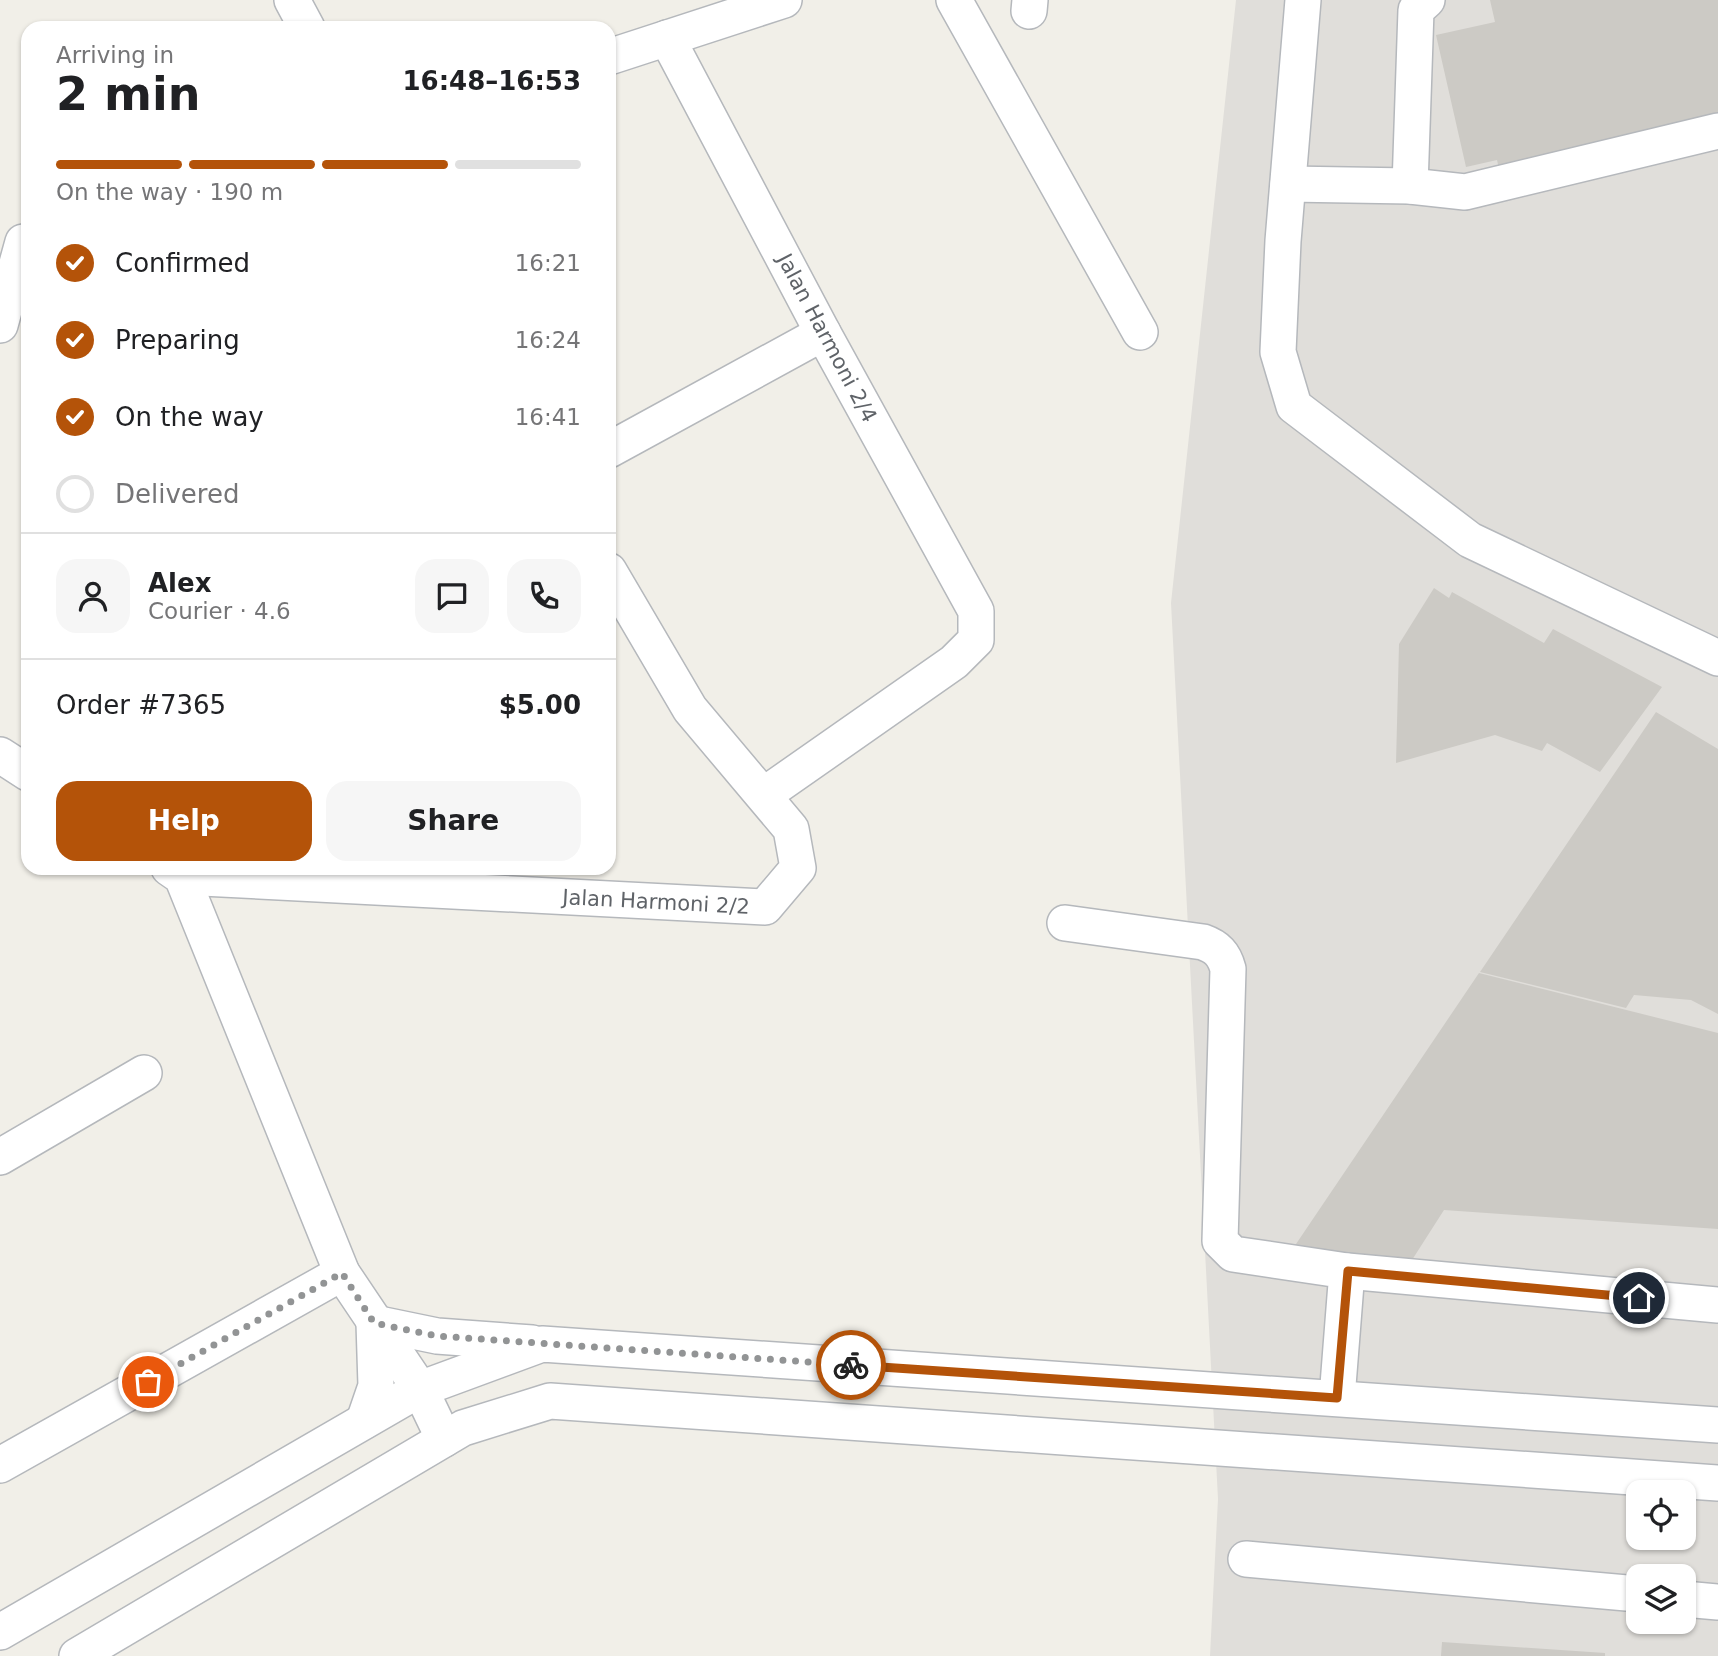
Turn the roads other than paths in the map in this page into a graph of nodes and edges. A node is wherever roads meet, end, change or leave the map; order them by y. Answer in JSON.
{"nodes":[{"id":1,"x":292,"y":0,"type":"edge"},
{"id":2,"x":785,"y":0,"type":"edge"},
{"id":3,"x":954,"y":0,"type":"edge"},
{"id":4,"x":1303,"y":0,"type":"edge"},
{"id":5,"x":1427,"y":0,"type":"edge"},
{"id":6,"x":303,"y":21,"type":"edge"},
{"id":7,"x":667,"y":38,"type":"junction"},
{"id":8,"x":616,"y":55,"type":"edge"},
{"id":9,"x":1718,"y":131,"type":"edge"},
{"id":10,"x":1288,"y":184,"type":"junction"},
{"id":11,"x":1410,"y":186,"type":"junction"},
{"id":12,"x":17,"y":240,"type":"edge"},
{"id":13,"x":0,"y":325,"type":"edge"},
{"id":14,"x":1140,"y":332,"type":"dead end"},
{"id":15,"x":822,"y":333,"type":"junction"},
{"id":16,"x":616,"y":446,"type":"edge"},
{"id":17,"x":616,"y":583,"type":"edge"},
{"id":18,"x":1718,"y":658,"type":"edge"},
{"id":19,"x":0,"y":755,"type":"edge"},
{"id":20,"x":21,"y":768,"type":"edge"},
{"id":21,"x":764,"y":794,"type":"junction"},
{"id":22,"x":177,"y":875,"type":"edge"},
{"id":23,"x":211,"y":875,"type":"edge"},
{"id":24,"x":1065,"y":923,"type":"dead end"},
{"id":25,"x":144,"y":1073,"type":"dead end"},
{"id":26,"x":0,"y":1157,"type":"edge"},
{"id":27,"x":1348,"y":1271,"type":"junction"},
{"id":28,"x":342,"y":1273,"type":"junction"},
{"id":29,"x":1718,"y":1305,"type":"edge"},
{"id":30,"x":374,"y":1323,"type":"junction"},
{"id":31,"x":542,"y":1344,"type":"junction"},
{"id":32,"x":420,"y":1389,"type":"junction"},
{"id":33,"x":1337,"y":1398,"type":"junction"},
{"id":34,"x":364,"y":1421,"type":"junction"},
{"id":35,"x":1718,"y":1425,"type":"edge"},
{"id":36,"x":444,"y":1439,"type":"junction"},
{"id":37,"x":0,"y":1464,"type":"edge"},
{"id":38,"x":1718,"y":1483,"type":"edge"},
{"id":39,"x":1246,"y":1559,"type":"dead end"},
{"id":40,"x":1626,"y":1593,"type":"edge"},
{"id":41,"x":1696,"y":1600,"type":"edge"},
{"id":42,"x":1718,"y":1602,"type":"edge"},
{"id":43,"x":0,"y":1632,"type":"edge"},
{"id":44,"x":76,"y":1656,"type":"edge"}],
"edges":[{"from":1,"to":6,"type":"street"},
{"from":2,"to":7,"type":"street"},
{"from":3,"to":14,"type":"street"},
{"from":4,"to":10,"type":"street"},
{"from":5,"to":11,"type":"street"},
{"from":7,"to":8,"type":"street"},
{"from":7,"to":15,"type":"street","name":"Jalan Harmoni 2/4"},
{"from":9,"to":11,"type":"street"},
{"from":10,"to":11,"type":"street"},
{"from":10,"to":18,"type":"street"},
{"from":12,"to":13,"type":"street"},
{"from":15,"to":16,"type":"street"},
{"from":15,"to":21,"type":"street","name":"Jalan Harmoni 2/4"},
{"from":17,"to":21,"type":"street","name":"Jalan Harmoni 2/2"},
{"from":19,"to":20,"type":"street"},
{"from":21,"to":23,"type":"street","name":"Jalan Harmoni 2/2"},
{"from":22,"to":28,"type":"street"},
{"from":24,"to":27,"type":"street"},
{"from":25,"to":26,"type":"street"},
{"from":27,"to":29,"type":"street"},
{"from":27,"to":33,"type":"street"},
{"from":28,"to":30,"type":"street"},
{"from":28,"to":37,"type":"street"},
{"from":30,"to":31,"type":"street"},
{"from":30,"to":32,"type":"street"},
{"from":30,"to":34,"type":"street"},
{"from":31,"to":32,"type":"street"},
{"from":31,"to":33,"type":"street"},
{"from":32,"to":34,"type":"street"},
{"from":32,"to":36,"type":"street"},
{"from":33,"to":35,"type":"street"},
{"from":34,"to":43,"type":"street"},
{"from":36,"to":38,"type":"street"},
{"from":36,"to":44,"type":"street"},
{"from":39,"to":40,"type":"street"},
{"from":41,"to":42,"type":"street"}]}
